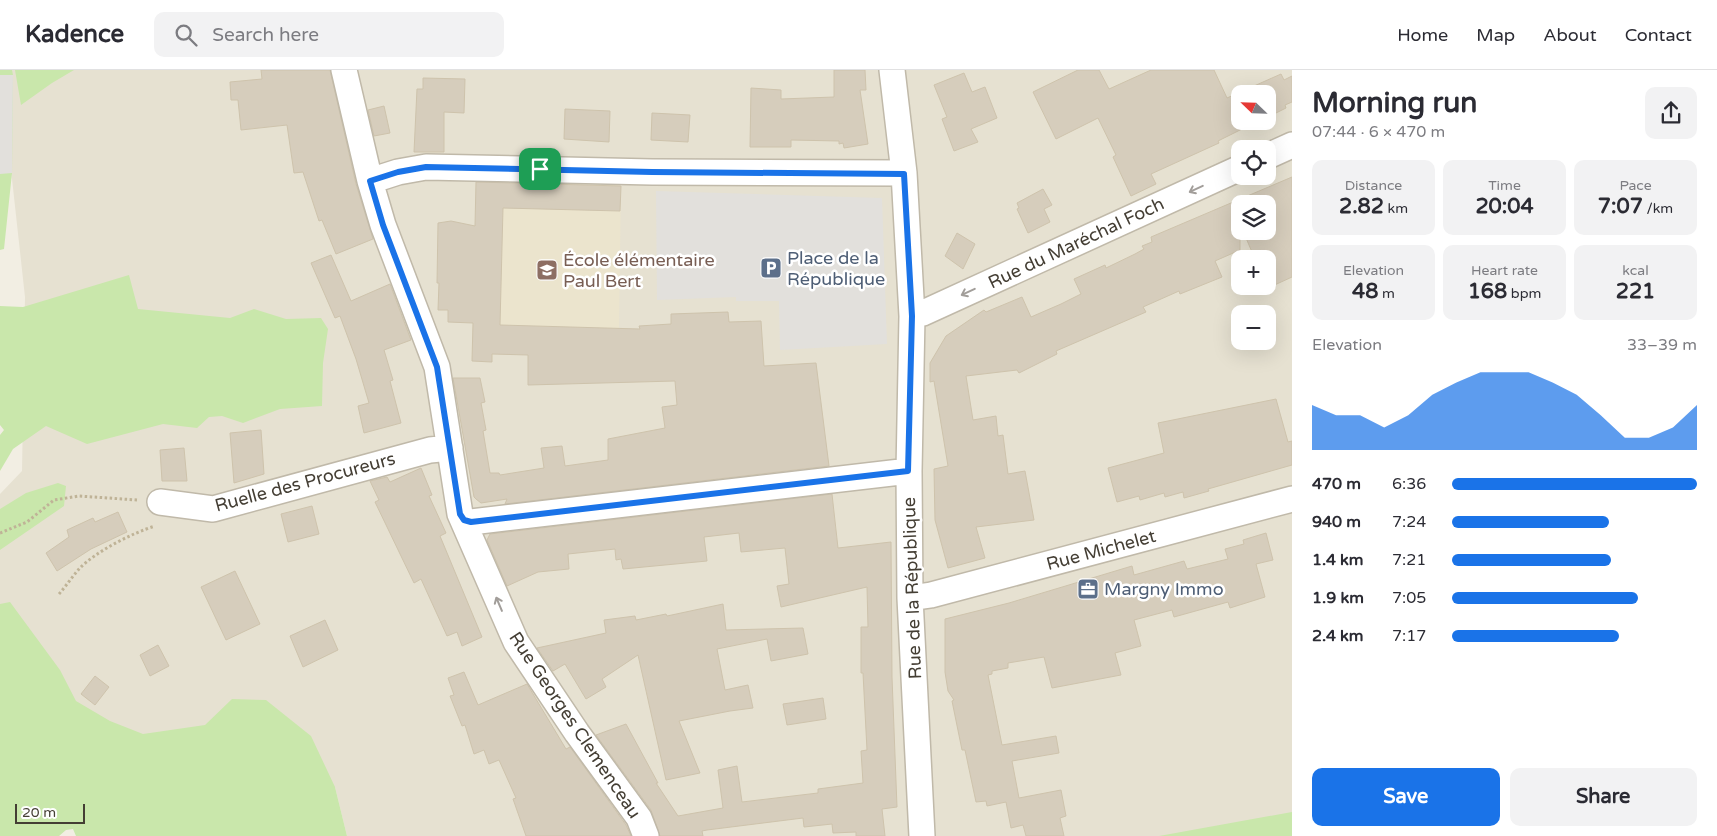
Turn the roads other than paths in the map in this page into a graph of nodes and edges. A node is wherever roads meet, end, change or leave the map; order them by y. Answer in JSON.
{"nodes":[{"id":1,"x":344,"y":70,"type":"edge"},
{"id":2,"x":892,"y":70,"type":"edge"},
{"id":3,"x":1292,"y":145,"type":"edge"},
{"id":4,"x":1276,"y":152,"type":"edge"},
{"id":5,"x":1231,"y":172,"type":"edge"},
{"id":6,"x":904,"y":174,"type":"junction"},
{"id":7,"x":370,"y":181,"type":"junction"},
{"id":8,"x":912,"y":316,"type":"junction"},
{"id":9,"x":450,"y":448,"type":"junction"},
{"id":10,"x":908,"y":471,"type":"junction"},
{"id":11,"x":1292,"y":499,"type":"edge"},
{"id":12,"x":159,"y":514,"type":"road end"},
{"id":13,"x":464,"y":520,"type":"junction"},
{"id":14,"x":910,"y":598,"type":"junction"},
{"id":15,"x":646,"y":836,"type":"edge"},
{"id":16,"x":922,"y":836,"type":"edge"}],
"edges":[{"from":1,"to":7,"type":"street","name":"Rue Georges Clemenceau"},
{"from":2,"to":6,"type":"street","name":"Rue de la République"},
{"from":3,"to":4,"type":"street"},
{"from":5,"to":8,"type":"street","name":"Rue du Maréchal Foch","one_way":true},
{"from":6,"to":7,"type":"street"},
{"from":6,"to":8,"type":"street","name":"Rue de la République"},
{"from":7,"to":9,"type":"street","name":"Rue Georges Clemenceau"},
{"from":8,"to":10,"type":"street","name":"Rue de la République"},
{"from":9,"to":12,"type":"street","name":"Ruelle des Procureurs"},
{"from":9,"to":13,"type":"street","name":"Rue Georges Clemenceau"},
{"from":10,"to":13,"type":"street"},
{"from":10,"to":14,"type":"street","name":"Rue de la République"},
{"from":11,"to":14,"type":"street","name":"Rue Michelet"},
{"from":15,"to":13,"type":"street","name":"Rue Georges Clemenceau","one_way":true},
{"from":14,"to":16,"type":"street","name":"Rue de la République"}]}
